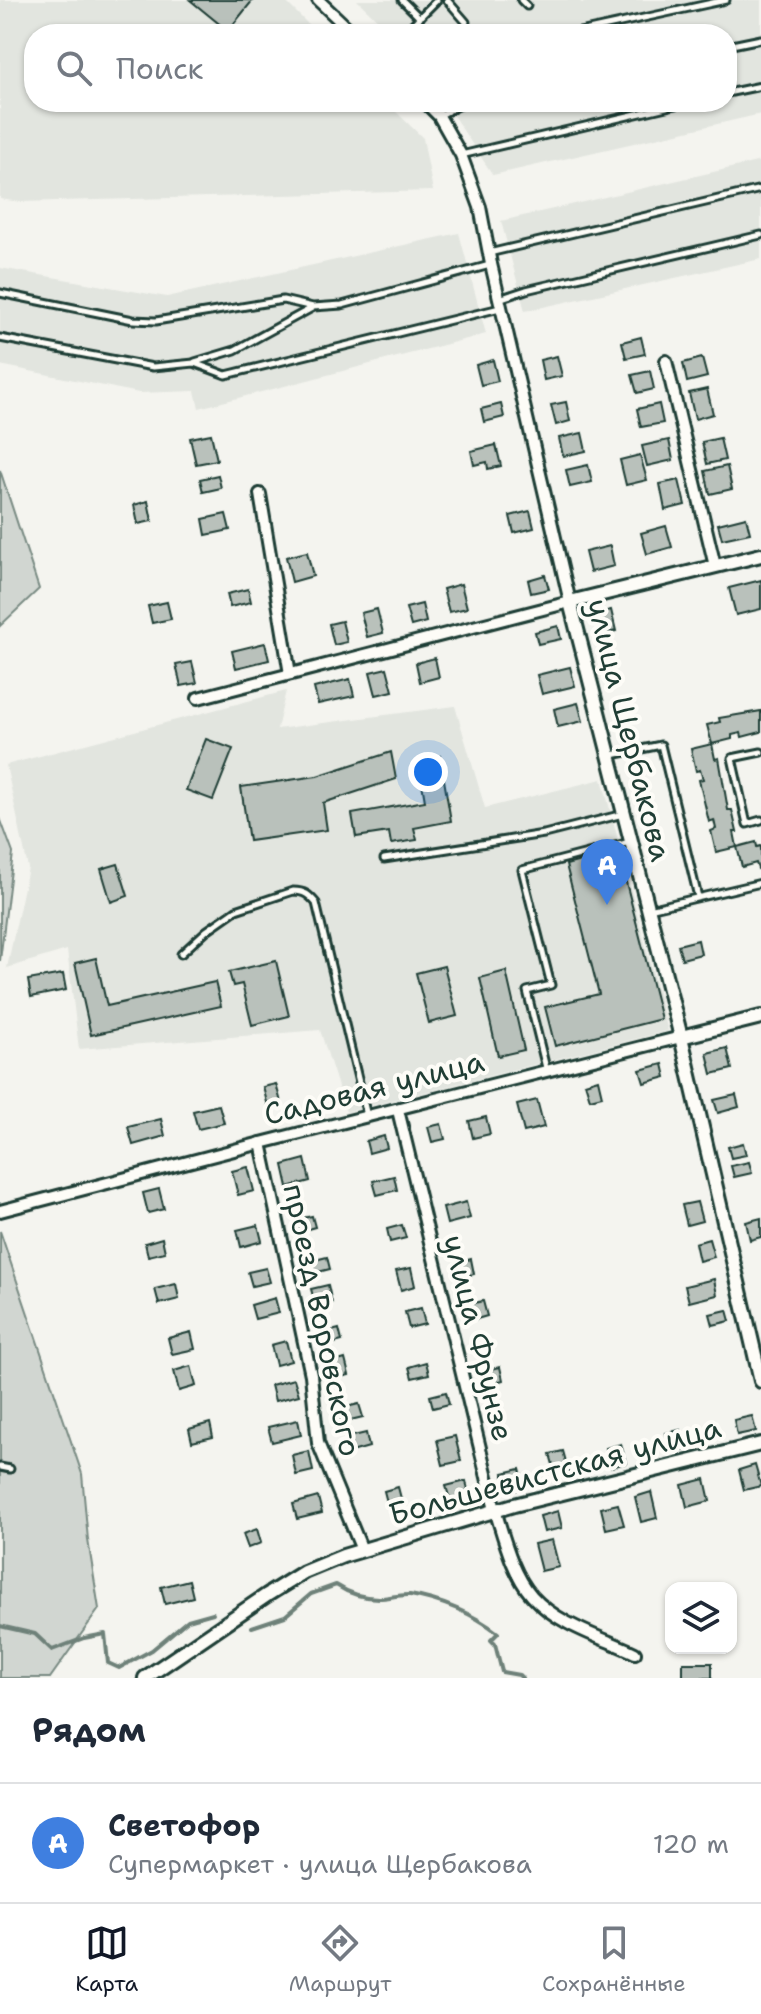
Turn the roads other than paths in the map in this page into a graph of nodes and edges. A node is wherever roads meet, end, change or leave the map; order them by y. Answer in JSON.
{"nodes":[{"id":1,"x":318,"y":0,"type":"edge"},
{"id":2,"x":402,"y":0,"type":"edge"},
{"id":3,"x":437,"y":0,"type":"edge"},
{"id":4,"x":447,"y":0,"type":"edge"},
{"id":5,"x":521,"y":0,"type":"edge"},
{"id":6,"x":726,"y":0,"type":"edge"},
{"id":7,"x":527,"y":6,"type":"dead end"},
{"id":8,"x":420,"y":18,"type":"junction"},
{"id":9,"x":466,"y":22,"type":"dead end"},
{"id":10,"x":343,"y":24,"type":"edge"},
{"id":11,"x":414,"y":24,"type":"edge"},
{"id":12,"x":616,"y":24,"type":"edge"},
{"id":13,"x":761,"y":39,"type":"edge"},
{"id":14,"x":737,"y":44,"type":"edge"},
{"id":15,"x":761,"y":86,"type":"edge"},
{"id":16,"x":737,"y":91,"type":"edge"},
{"id":17,"x":435,"y":112,"type":"edge"},
{"id":18,"x":447,"y":112,"type":"edge"},
{"id":19,"x":645,"y":112,"type":"edge"},
{"id":20,"x":439,"y":116,"type":"junction"},
{"id":21,"x":461,"y":155,"type":"junction"},
{"id":22,"x":761,"y":189,"type":"edge"},
{"id":23,"x":761,"y":235,"type":"edge"},
{"id":24,"x":490,"y":259,"type":"junction"},
{"id":25,"x":0,"y":293,"type":"edge"},
{"id":26,"x":500,"y":304,"type":"junction"},
{"id":27,"x":313,"y":307,"type":"junction"},
{"id":28,"x":0,"y":338,"type":"edge"},
{"id":29,"x":666,"y":361,"type":"dead end"},
{"id":30,"x":194,"y":363,"type":"junction"},
{"id":31,"x":260,"y":494,"type":"dead end"},
{"id":32,"x":761,"y":555,"type":"edge"},
{"id":33,"x":715,"y":566,"type":"junction"},
{"id":34,"x":570,"y":602,"type":"junction"},
{"id":35,"x":290,"y":674,"type":"junction"},
{"id":36,"x":198,"y":698,"type":"dead end"},
{"id":37,"x":761,"y":752,"type":"edge"},
{"id":38,"x":609,"y":755,"type":"junction"},
{"id":39,"x":624,"y":814,"type":"junction"},
{"id":40,"x":761,"y":820,"type":"edge"},
{"id":41,"x":631,"y":841,"type":"junction"},
{"id":42,"x":384,"y":859,"type":"dead end"},
{"id":43,"x":761,"y":883,"type":"edge"},
{"id":44,"x":698,"y":897,"type":"junction"},
{"id":45,"x":648,"y":909,"type":"junction"},
{"id":46,"x":181,"y":954,"type":"dead end"},
{"id":47,"x":761,"y":1017,"type":"edge"},
{"id":48,"x":681,"y":1037,"type":"junction"},
{"id":49,"x":548,"y":1073,"type":"junction"},
{"id":50,"x":398,"y":1110,"type":"junction"},
{"id":51,"x":367,"y":1117,"type":"junction"},
{"id":52,"x":261,"y":1143,"type":"junction"},
{"id":53,"x":0,"y":1211,"type":"edge"},
{"id":54,"x":761,"y":1381,"type":"edge"},
{"id":55,"x":761,"y":1444,"type":"edge"},
{"id":56,"x":0,"y":1467,"type":"edge"},
{"id":57,"x":10,"y":1469,"type":"dead end"},
{"id":58,"x":495,"y":1510,"type":"junction"},
{"id":59,"x":362,"y":1550,"type":"junction"},
{"id":60,"x":635,"y":1653,"type":"dead end"},
{"id":61,"x":145,"y":1678,"type":"edge"}],
"edges":[{"from":1,"to":10,"type":"street"},
{"from":2,"to":8,"type":"lane"},
{"from":3,"to":8,"type":"lane"},
{"from":4,"to":9,"type":"lane"},
{"from":5,"to":7,"type":"lane"},
{"from":6,"to":12,"type":"lane"},
{"from":8,"to":11,"type":"lane"},
{"from":13,"to":14,"type":"lane"},
{"from":15,"to":16,"type":"lane"},
{"from":17,"to":20,"type":"street","name":"улица Щербакова"},
{"from":18,"to":20,"type":"lane"},
{"from":19,"to":21,"type":"lane"},
{"from":20,"to":21,"type":"street","name":"улица Щербакова"},
{"from":21,"to":24,"type":"street","name":"улица Щербакова"},
{"from":22,"to":24,"type":"lane"},
{"from":23,"to":26,"type":"lane"},
{"from":24,"to":26,"type":"street","name":"улица Щербакова"},
{"from":24,"to":27,"type":"lane"},
{"from":25,"to":27,"type":"lane"},
{"from":26,"to":30,"type":"lane"},
{"from":26,"to":34,"type":"street","name":"улица Щербакова"},
{"from":27,"to":30,"type":"lane"},
{"from":28,"to":30,"type":"lane"},
{"from":29,"to":33,"type":"street"},
{"from":31,"to":35,"type":"street"},
{"from":32,"to":33,"type":"street"},
{"from":33,"to":34,"type":"street"},
{"from":34,"to":35,"type":"street"},
{"from":34,"to":38,"type":"street","name":"улица Щербакова"},
{"from":35,"to":36,"type":"street"},
{"from":37,"to":40,"type":"lane"},
{"from":38,"to":39,"type":"street","name":"улица Щербакова"},
{"from":38,"to":44,"type":"lane"},
{"from":39,"to":41,"type":"street","name":"улица Щербакова"},
{"from":39,"to":42,"type":"lane"},
{"from":41,"to":45,"type":"street","name":"улица Щербакова"},
{"from":41,"to":49,"type":"lane"},
{"from":43,"to":44,"type":"lane"},
{"from":44,"to":45,"type":"lane"},
{"from":45,"to":48,"type":"street","name":"улица Щербакова"},
{"from":46,"to":51,"type":"lane"},
{"from":47,"to":48,"type":"street","name":"Садовая улица"},
{"from":48,"to":49,"type":"street","name":"Садовая улица"},
{"from":48,"to":54,"type":"street","name":"улица Щербакова"},
{"from":49,"to":50,"type":"street","name":"Садовая улица"},
{"from":50,"to":51,"type":"street","name":"Садовая улица"},
{"from":50,"to":58,"type":"street","name":"улица Фрунзе"},
{"from":51,"to":52,"type":"street","name":"Садовая улица"},
{"from":52,"to":53,"type":"street","name":"Садовая улица"},
{"from":52,"to":59,"type":"street","name":"проезд Воровского"},
{"from":55,"to":58,"type":"street","name":"Большевистская улица"},
{"from":56,"to":57,"type":"lane"},
{"from":58,"to":59,"type":"street","name":"Большевистская улица"},
{"from":58,"to":60,"type":"street","name":"улица Фрунзе"},
{"from":59,"to":61,"type":"street","name":"Большевистская улица"}]}
